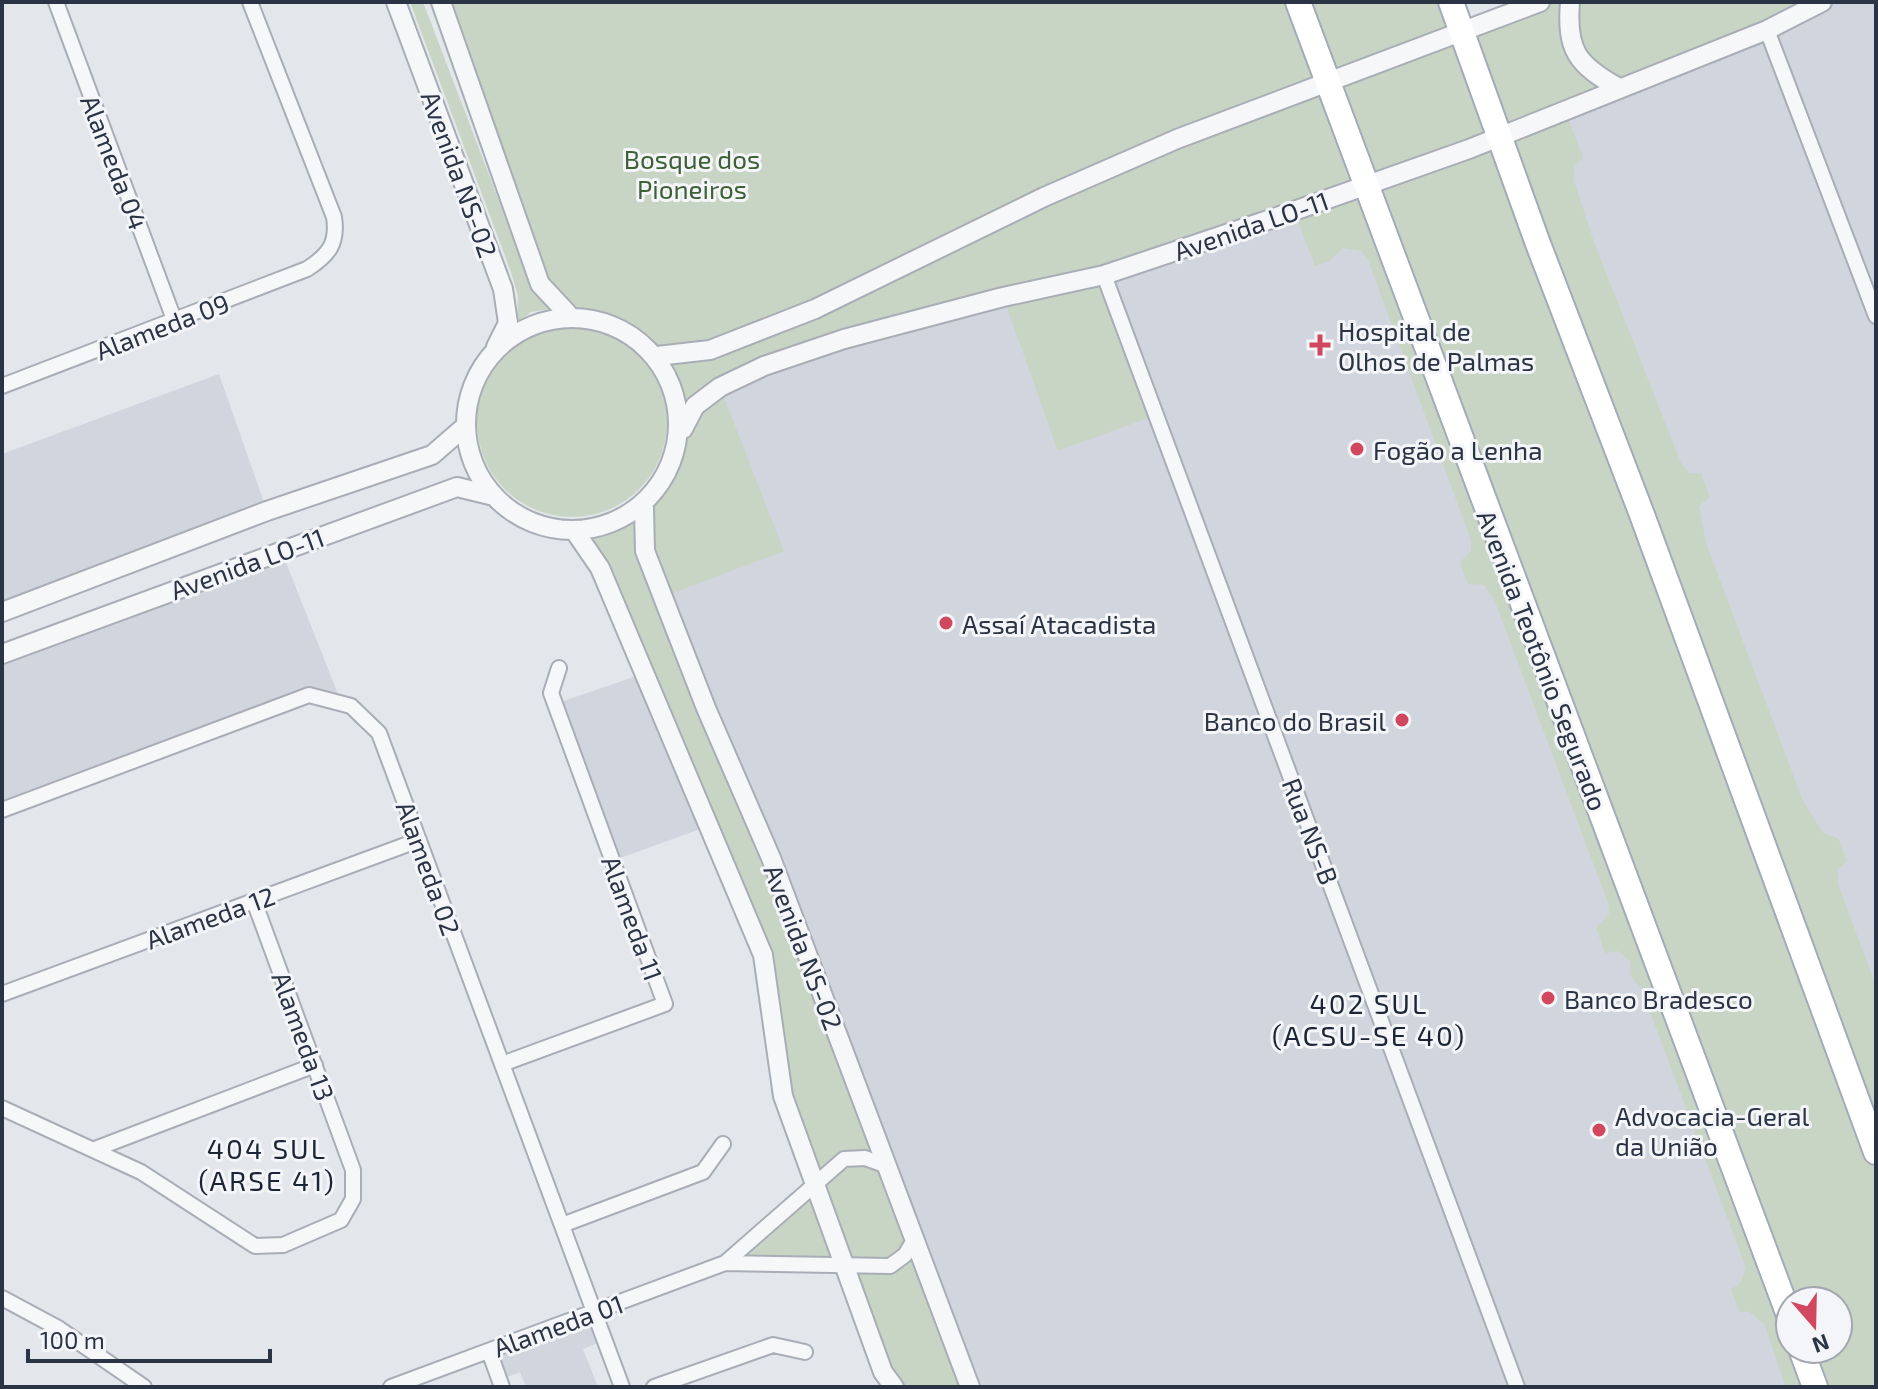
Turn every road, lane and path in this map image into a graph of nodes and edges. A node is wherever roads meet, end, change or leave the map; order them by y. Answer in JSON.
{"nodes":[{"id":1,"x":56,"y":2,"type":"edge"},
{"id":2,"x":250,"y":2,"type":"edge"},
{"id":3,"x":396,"y":2,"type":"edge"},
{"id":4,"x":441,"y":2,"type":"edge"},
{"id":5,"x":1298,"y":2,"type":"edge"},
{"id":6,"x":1451,"y":2,"type":"edge"},
{"id":7,"x":1540,"y":2,"type":"edge"},
{"id":8,"x":1570,"y":2,"type":"edge"},
{"id":9,"x":1822,"y":2,"type":"edge"},
{"id":10,"x":1800,"y":8,"type":"edge"},
{"id":11,"x":1461,"y":29,"type":"junction"},
{"id":12,"x":1767,"y":30,"type":"junction"},
{"id":13,"x":1328,"y":79,"type":"junction"},
{"id":14,"x":1619,"y":88,"type":"junction"},
{"id":15,"x":1500,"y":136,"type":"junction"},
{"id":16,"x":1367,"y":185,"type":"junction"},
{"id":17,"x":1104,"y":275,"type":"junction"},
{"id":18,"x":568,"y":314,"type":"junction"},
{"id":19,"x":1876,"y":316,"type":"edge"},
{"id":20,"x":175,"y":322,"type":"junction"},
{"id":21,"x":496,"y":347,"type":"junction"},
{"id":22,"x":657,"y":356,"type":"junction"},
{"id":23,"x":2,"y":386,"type":"edge"},
{"id":24,"x":462,"y":429,"type":"junction"},
{"id":25,"x":683,"y":429,"type":"junction"},
{"id":26,"x":494,"y":496,"type":"junction"},
{"id":27,"x":644,"y":508,"type":"junction"},
{"id":28,"x":576,"y":533,"type":"junction"},
{"id":29,"x":2,"y":612,"type":"edge"},
{"id":30,"x":2,"y":654,"type":"edge"},
{"id":31,"x":559,"y":668,"type":"dead end"},
{"id":32,"x":2,"y":810,"type":"edge"},
{"id":33,"x":419,"y":840,"type":"junction"},
{"id":34,"x":254,"y":901,"type":"junction"},
{"id":35,"x":2,"y":994,"type":"edge"},
{"id":36,"x":502,"y":1064,"type":"junction"},
{"id":37,"x":315,"y":1065,"type":"junction"},
{"id":38,"x":2,"y":1108,"type":"edge"},
{"id":39,"x":723,"y":1144,"type":"dead end"},
{"id":40,"x":95,"y":1149,"type":"junction"},
{"id":41,"x":1876,"y":1152,"type":"edge"},
{"id":42,"x":887,"y":1166,"type":"junction"},
{"id":43,"x":814,"y":1182,"type":"junction"},
{"id":44,"x":562,"y":1225,"type":"junction"},
{"id":45,"x":914,"y":1240,"type":"junction"},
{"id":46,"x":725,"y":1263,"type":"junction"},
{"id":47,"x":844,"y":1265,"type":"junction"},
{"id":48,"x":1778,"y":1285,"type":"edge"},
{"id":49,"x":2,"y":1298,"type":"edge"},
{"id":50,"x":594,"y":1312,"type":"junction"},
{"id":51,"x":489,"y":1351,"type":"junction"},
{"id":52,"x":805,"y":1352,"type":"dead end"},
{"id":53,"x":1807,"y":1365,"type":"edge"},
{"id":54,"x":144,"y":1387,"type":"edge"},
{"id":55,"x":391,"y":1387,"type":"edge"},
{"id":56,"x":502,"y":1387,"type":"edge"},
{"id":57,"x":622,"y":1387,"type":"edge"},
{"id":58,"x":654,"y":1387,"type":"edge"},
{"id":59,"x":894,"y":1387,"type":"edge"},
{"id":60,"x":970,"y":1387,"type":"edge"},
{"id":61,"x":1517,"y":1387,"type":"edge"},
{"id":62,"x":1815,"y":1387,"type":"edge"}],
"edges":[{"from":1,"to":20,"type":"street","name":"Alameda 04"},
{"from":2,"to":20,"type":"street","name":"Alameda 09"},
{"from":3,"to":21,"type":"street","name":"Avenida NS-02"},
{"from":4,"to":18,"type":"street","name":"Avenida NS-02"},
{"from":5,"to":13,"type":"main road","name":"Avenida Teotônio Segurado"},
{"from":6,"to":11,"type":"main road"},
{"from":7,"to":11,"type":"street"},
{"from":8,"to":14,"type":"street"},
{"from":9,"to":10,"type":"street","name":"Avenida LO-11"},
{"from":10,"to":12,"type":"street","name":"Avenida LO-11"},
{"from":11,"to":13,"type":"street"},
{"from":11,"to":15,"type":"main road"},
{"from":12,"to":14,"type":"street","name":"Avenida LO-11"},
{"from":12,"to":19,"type":"street"},
{"from":13,"to":16,"type":"main road","name":"Avenida Teotônio Segurado"},
{"from":13,"to":22,"type":"street"},
{"from":14,"to":15,"type":"street","name":"Avenida LO-11"},
{"from":15,"to":16,"type":"street","name":"Avenida LO-11"},
{"from":15,"to":41,"type":"main road"},
{"from":16,"to":17,"type":"street","name":"Avenida LO-11"},
{"from":16,"to":48,"type":"main road","name":"Avenida Teotônio Segurado"},
{"from":17,"to":25,"type":"street","name":"Avenida LO-11"},
{"from":17,"to":61,"type":"street","name":"Rua NS-B"},
{"from":18,"to":21,"type":"street"},
{"from":18,"to":22,"type":"street"},
{"from":20,"to":23,"type":"street","name":"Alameda 09"},
{"from":21,"to":24,"type":"street"},
{"from":22,"to":25,"type":"street"},
{"from":24,"to":26,"type":"street"},
{"from":24,"to":29,"type":"street","name":"Avenida LO-11"},
{"from":25,"to":27,"type":"street"},
{"from":26,"to":28,"type":"street"},
{"from":26,"to":30,"type":"street","name":"Avenida LO-11"},
{"from":27,"to":28,"type":"street"},
{"from":27,"to":42,"type":"street","name":"Avenida NS-02"},
{"from":28,"to":43,"type":"street","name":"Avenida NS-02"},
{"from":31,"to":36,"type":"street","name":"Alameda 11"},
{"from":32,"to":33,"type":"street","name":"Alameda 02"},
{"from":33,"to":34,"type":"street","name":"Alameda 12"},
{"from":33,"to":36,"type":"street","name":"Alameda 02"},
{"from":34,"to":35,"type":"street","name":"Alameda 12"},
{"from":34,"to":37,"type":"street","name":"Alameda 13"},
{"from":36,"to":44,"type":"street","name":"Alameda 02"},
{"from":37,"to":40,"type":"street"},
{"from":37,"to":40,"type":"street","name":"Alameda 13"},
{"from":38,"to":40,"type":"street","name":"Alameda 13"},
{"from":39,"to":44,"type":"street"},
{"from":42,"to":43,"type":"street","name":"Alameda 01"},
{"from":42,"to":45,"type":"street","name":"Avenida NS-02"},
{"from":43,"to":46,"type":"street","name":"Alameda 01"},
{"from":43,"to":47,"type":"street","name":"Avenida NS-02"},
{"from":44,"to":50,"type":"street","name":"Alameda 02"},
{"from":45,"to":47,"type":"street","name":"Alameda 01"},
{"from":45,"to":60,"type":"street","name":"Avenida NS-02"},
{"from":46,"to":47,"type":"street","name":"Alameda 01"},
{"from":46,"to":50,"type":"street","name":"Alameda 01"},
{"from":47,"to":59,"type":"street","name":"Avenida NS-02"},
{"from":49,"to":54,"type":"street"},
{"from":50,"to":51,"type":"street","name":"Alameda 01"},
{"from":50,"to":57,"type":"street","name":"Alameda 02"},
{"from":51,"to":55,"type":"street","name":"Alameda 01"},
{"from":51,"to":56,"type":"street"},
{"from":52,"to":58,"type":"street"},
{"from":53,"to":62,"type":"main road"}]}
